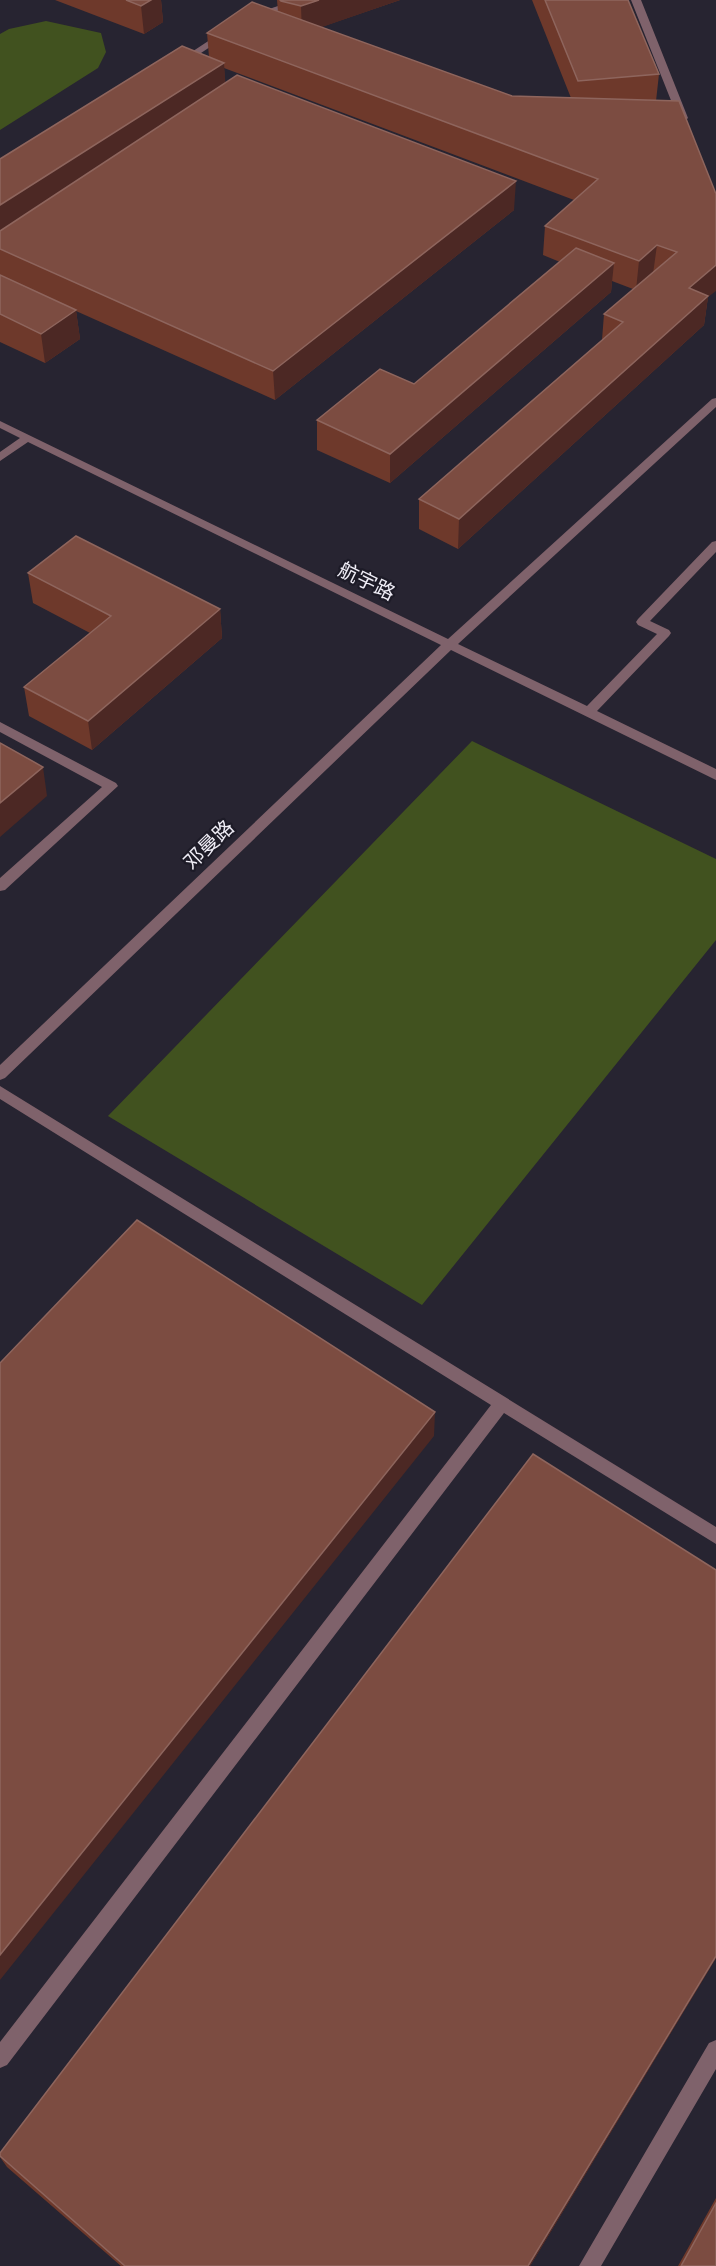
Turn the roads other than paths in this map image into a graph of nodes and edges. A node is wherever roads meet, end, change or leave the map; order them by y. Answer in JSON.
{"nodes":[{"id":1,"x":305,"y":0,"type":"edge"},
{"id":2,"x":636,"y":0,"type":"edge"},
{"id":3,"x":240,"y":24,"type":"edge"},
{"id":4,"x":230,"y":30,"type":"edge"},
{"id":5,"x":170,"y":70,"type":"edge"},
{"id":6,"x":689,"y":132,"type":"edge"},
{"id":7,"x":716,"y":401,"type":"edge"},
{"id":8,"x":0,"y":424,"type":"edge"},
{"id":9,"x":27,"y":438,"type":"junction"},
{"id":10,"x":0,"y":457,"type":"edge"},
{"id":11,"x":716,"y":545,"type":"edge"},
{"id":12,"x":448,"y":646,"type":"junction"},
{"id":13,"x":588,"y":713,"type":"junction"},
{"id":14,"x":0,"y":726,"type":"edge"},
{"id":15,"x":716,"y":775,"type":"edge"},
{"id":16,"x":0,"y":886,"type":"edge"},
{"id":17,"x":0,"y":1074,"type":"edge"},
{"id":18,"x":0,"y":1092,"type":"edge"},
{"id":19,"x":502,"y":1403,"type":"junction"},
{"id":20,"x":716,"y":1536,"type":"edge"},
{"id":21,"x":716,"y":2050,"type":"edge"},
{"id":22,"x":0,"y":2058,"type":"edge"},
{"id":23,"x":589,"y":2266,"type":"edge"}],
"edges":[{"from":1,"to":3,"type":"street"},
{"from":2,"to":6,"type":"street"},
{"from":4,"to":5,"type":"street"},
{"from":7,"to":12,"type":"street","name":"邓曼路"},
{"from":8,"to":9,"type":"street","name":"航宇路"},
{"from":9,"to":10,"type":"street"},
{"from":9,"to":12,"type":"street","name":"航宇路"},
{"from":11,"to":13,"type":"street"},
{"from":12,"to":13,"type":"street","name":"航宇路"},
{"from":12,"to":17,"type":"street","name":"邓曼路"},
{"from":13,"to":15,"type":"street","name":"航宇路"},
{"from":14,"to":16,"type":"street"},
{"from":18,"to":19,"type":"street"},
{"from":19,"to":20,"type":"street"},
{"from":19,"to":22,"type":"street"},
{"from":21,"to":23,"type":"street"}]}
